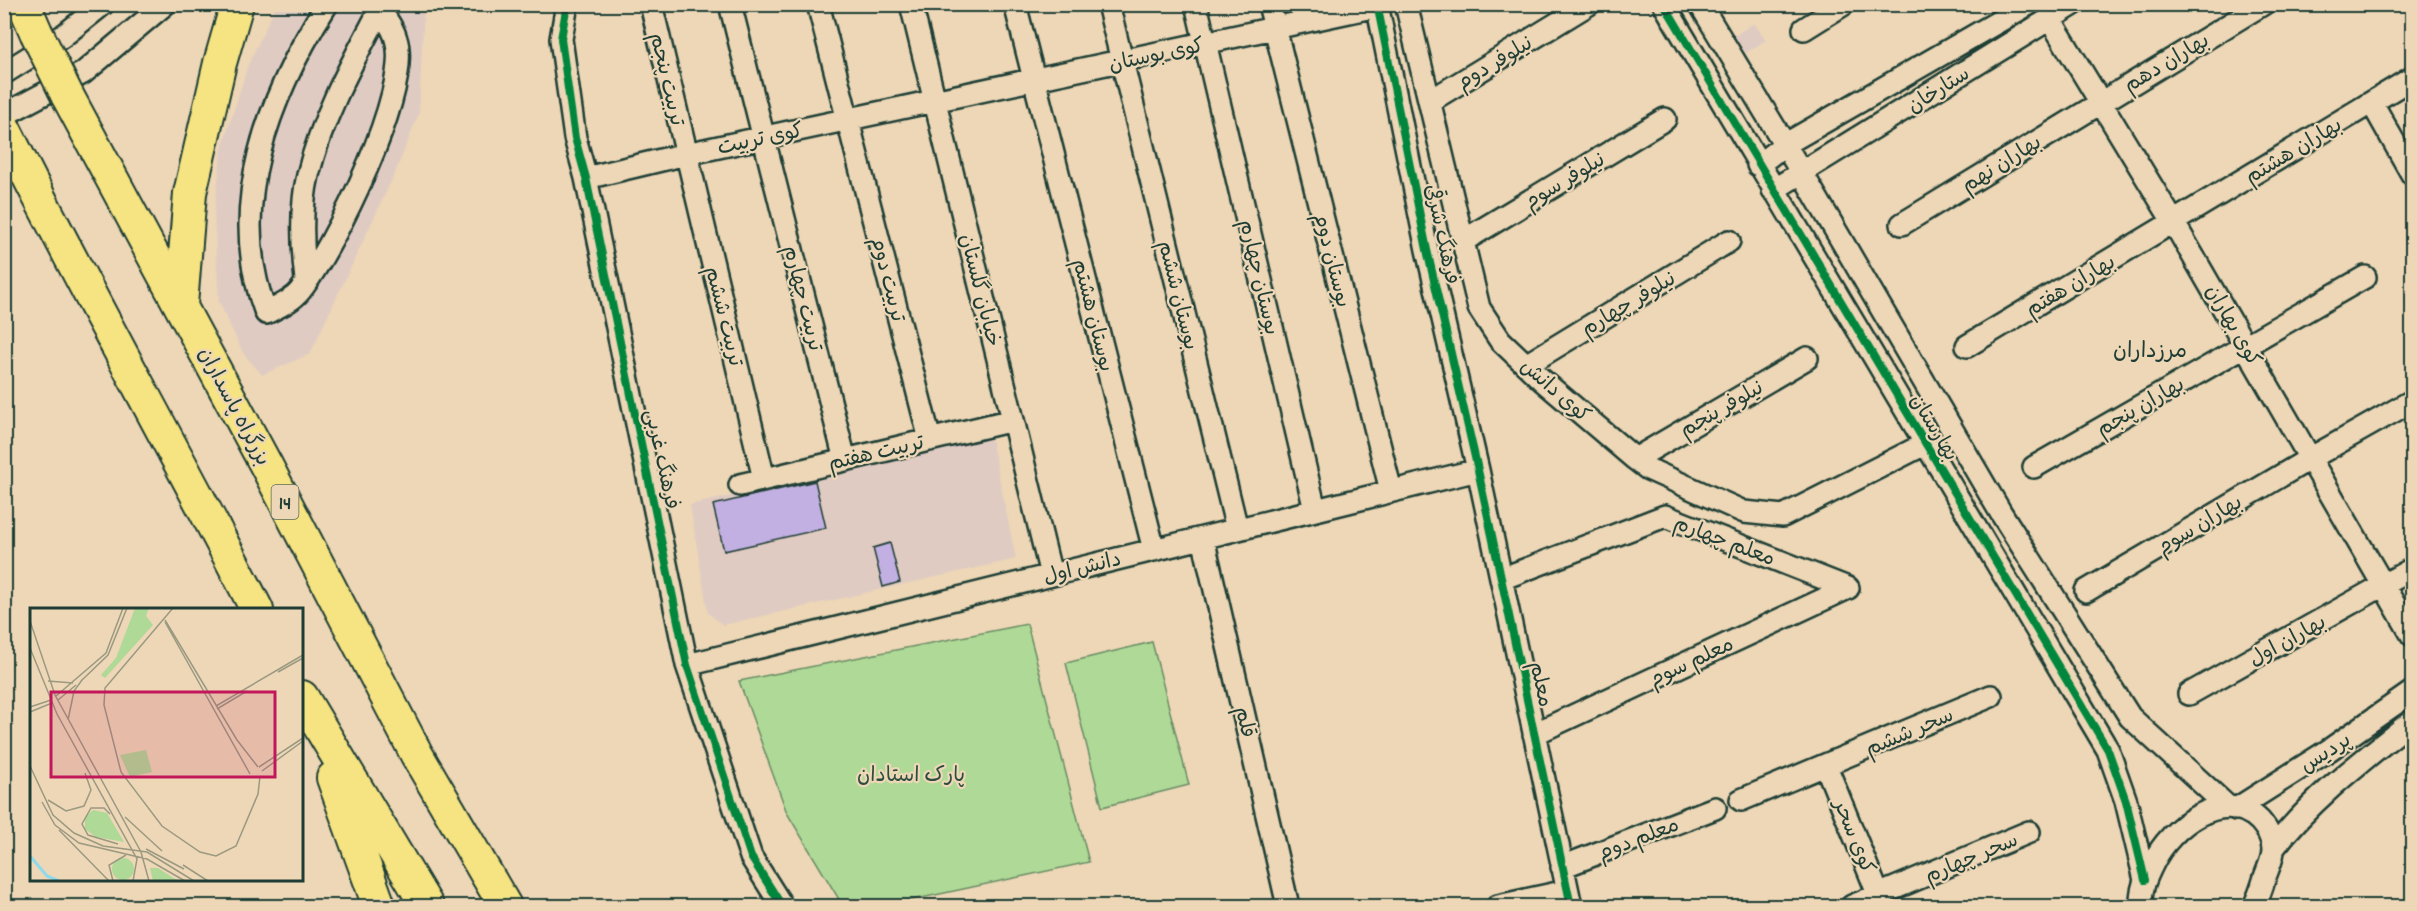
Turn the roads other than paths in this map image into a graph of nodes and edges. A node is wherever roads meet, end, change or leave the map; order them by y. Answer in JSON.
{"nodes":[{"id":1,"x":103,"y":4,"type":"edge"},
{"id":2,"x":165,"y":4,"type":"edge"},
{"id":3,"x":237,"y":4,"type":"edge"},
{"id":4,"x":327,"y":4,"type":"edge"},
{"id":5,"x":567,"y":4,"type":"edge"},
{"id":6,"x":651,"y":4,"type":"edge"},
{"id":7,"x":730,"y":4,"type":"edge"},
{"id":8,"x":818,"y":4,"type":"edge"},
{"id":9,"x":911,"y":4,"type":"edge"},
{"id":10,"x":1015,"y":4,"type":"edge"},
{"id":11,"x":1108,"y":4,"type":"edge"},
{"id":12,"x":1196,"y":4,"type":"edge"},
{"id":13,"x":1269,"y":4,"type":"edge"},
{"id":14,"x":1407,"y":4,"type":"edge"},
{"id":15,"x":1589,"y":4,"type":"edge"},
{"id":16,"x":1664,"y":4,"type":"edge"},
{"id":17,"x":1700,"y":4,"type":"edge"},
{"id":18,"x":1844,"y":4,"type":"edge"},
{"id":19,"x":2029,"y":4,"type":"edge"},
{"id":20,"x":2074,"y":4,"type":"edge"},
{"id":21,"x":2263,"y":4,"type":"edge"},
{"id":22,"x":1377,"y":5,"type":"edge"},
{"id":23,"x":377,"y":8,"type":"edge"},
{"id":24,"x":30,"y":18,"type":"edge"},
{"id":25,"x":2050,"y":19,"type":"junction"},
{"id":26,"x":1275,"y":29,"type":"junction"},
{"id":27,"x":1804,"y":29,"type":"dead end"},
{"id":28,"x":1205,"y":44,"type":"junction"},
{"id":29,"x":1122,"y":61,"type":"junction"},
{"id":30,"x":4,"y":73,"type":"edge"},
{"id":31,"x":2412,"y":78,"type":"edge"},
{"id":32,"x":1034,"y":80,"type":"junction"},
{"id":33,"x":934,"y":101,"type":"junction"},
{"id":34,"x":1430,"y":101,"type":"junction"},
{"id":35,"x":2100,"y":101,"type":"junction"},
{"id":36,"x":2372,"y":103,"type":"junction"},
{"id":37,"x":4,"y":115,"type":"edge"},
{"id":38,"x":849,"y":119,"type":"junction"},
{"id":39,"x":1665,"y":119,"type":"dead end"},
{"id":40,"x":4,"y":128,"type":"edge"},
{"id":41,"x":764,"y":137,"type":"junction"},
{"id":42,"x":1784,"y":145,"type":"junction"},
{"id":43,"x":686,"y":154,"type":"junction"},
{"id":44,"x":1758,"y":165,"type":"junction"},
{"id":45,"x":1802,"y":173,"type":"junction"},
{"id":46,"x":2412,"y":174,"type":"edge"},
{"id":47,"x":586,"y":178,"type":"junction"},
{"id":48,"x":1773,"y":190,"type":"junction"},
{"id":49,"x":2174,"y":223,"type":"junction"},
{"id":50,"x":1902,"y":224,"type":"dead end"},
{"id":51,"x":1463,"y":241,"type":"junction"},
{"id":52,"x":1730,"y":241,"type":"dead end"},
{"id":53,"x":2366,"y":277,"type":"dead end"},
{"id":54,"x":306,"y":280,"type":"junction"},
{"id":55,"x":181,"y":305,"type":"junction"},
{"id":56,"x":2246,"y":345,"type":"junction"},
{"id":57,"x":1967,"y":346,"type":"dead end"},
{"id":58,"x":1807,"y":358,"type":"dead end"},
{"id":59,"x":1526,"y":365,"type":"junction"},
{"id":60,"x":2412,"y":401,"type":"edge"},
{"id":61,"x":1012,"y":420,"type":"junction"},
{"id":62,"x":930,"y":440,"type":"junction"},
{"id":63,"x":1925,"y":444,"type":"junction"},
{"id":64,"x":2312,"y":458,"type":"junction"},
{"id":65,"x":1635,"y":459,"type":"junction"},
{"id":66,"x":844,"y":460,"type":"junction"},
{"id":67,"x":2034,"y":467,"type":"dead end"},
{"id":68,"x":1478,"y":470,"type":"junction"},
{"id":69,"x":764,"y":479,"type":"junction"},
{"id":70,"x":740,"y":485,"type":"dead end"},
{"id":71,"x":1391,"y":491,"type":"junction"},
{"id":72,"x":1315,"y":510,"type":"junction"},
{"id":73,"x":1237,"y":529,"type":"junction"},
{"id":74,"x":1203,"y":538,"type":"junction"},
{"id":75,"x":1154,"y":550,"type":"junction"},
{"id":76,"x":2412,"y":569,"type":"edge"},
{"id":77,"x":1051,"y":575,"type":"junction"},
{"id":78,"x":1501,"y":579,"type":"junction"},
{"id":79,"x":2384,"y":585,"type":"junction"},
{"id":80,"x":1848,"y":588,"type":"joint"},
{"id":81,"x":2086,"y":591,"type":"dead end"},
{"id":82,"x":256,"y":608,"type":"edge"},
{"id":83,"x":2412,"y":635,"type":"edge"},
{"id":84,"x":687,"y":665,"type":"junction"},
{"id":85,"x":2412,"y":692,"type":"edge"},
{"id":86,"x":2190,"y":694,"type":"dead end"},
{"id":87,"x":1991,"y":696,"type":"dead end"},
{"id":88,"x":305,"y":703,"type":"edge"},
{"id":89,"x":2412,"y":721,"type":"edge"},
{"id":90,"x":1534,"y":734,"type":"junction"},
{"id":91,"x":1826,"y":766,"type":"junction"},
{"id":92,"x":1741,"y":800,"type":"dead end"},
{"id":93,"x":1715,"y":808,"type":"dead end"},
{"id":94,"x":2232,"y":808,"type":"junction"},
{"id":95,"x":2029,"y":832,"type":"dead end"},
{"id":96,"x":2273,"y":849,"type":"junction"},
{"id":97,"x":1562,"y":867,"type":"junction"},
{"id":98,"x":2145,"y":880,"type":"junction"},
{"id":99,"x":1569,"y":898,"type":"edge"},
{"id":100,"x":1881,"y":901,"type":"edge"},
{"id":101,"x":2256,"y":905,"type":"edge"},
{"id":102,"x":380,"y":906,"type":"edge"},
{"id":103,"x":427,"y":906,"type":"edge"},
{"id":104,"x":505,"y":906,"type":"edge"},
{"id":105,"x":782,"y":906,"type":"edge"},
{"id":106,"x":1288,"y":906,"type":"edge"},
{"id":107,"x":1498,"y":906,"type":"edge"},
{"id":108,"x":1852,"y":906,"type":"edge"},
{"id":109,"x":2141,"y":906,"type":"edge"}],
"edges":[{"from":1,"to":30,"type":"street"},
{"from":2,"to":37,"type":"street"},
{"from":3,"to":55,"type":"highway"},
{"from":4,"to":54,"type":"street"},
{"from":5,"to":47,"type":"street","name":"فرهنگ غربی"},
{"from":6,"to":43,"type":"street","name":"تربیت پنجم"},
{"from":7,"to":41,"type":"street","name":"تربیت چهارم"},
{"from":8,"to":38,"type":"street","name":"تربیت دوم"},
{"from":9,"to":33,"type":"street","name":"خیابان گلستان"},
{"from":10,"to":32,"type":"street","name":"بوستان هشتم"},
{"from":11,"to":29,"type":"street","name":"بوستان ششم"},
{"from":12,"to":28,"type":"street","name":"بوستان چهارم"},
{"from":13,"to":26,"type":"street","name":"بوستان دوم"},
{"from":14,"to":34,"type":"street","name":"کوی دانش"},
{"from":15,"to":34,"type":"street","name":"نیلوفر دوم"},
{"from":16,"to":44,"type":"street","name":"بهارستان"},
{"from":17,"to":42,"type":"street","name":"بهارستان"},
{"from":18,"to":27,"type":"street"},
{"from":19,"to":42,"type":"street","name":"ستارخان"},
{"from":20,"to":25,"type":"street","name":"ستارخان"},
{"from":21,"to":35,"type":"street","name":"بهاران دهم"},
{"from":22,"to":26,"type":"street","name":"کوی بوستان"},
{"from":22,"to":68,"type":"street","name":"فرهنگ شرقی"},
{"from":23,"to":54,"type":"street"},
{"from":23,"to":54,"type":"street"},
{"from":24,"to":55,"type":"highway","name":"بزرگراه پاسداران","number":"14","bridge":true},
{"from":25,"to":35,"type":"street","name":"کوی بهاران"},
{"from":25,"to":45,"type":"street","name":"ستارخان"},
{"from":26,"to":28,"type":"street","name":"کوی بوستان"},
{"from":26,"to":71,"type":"street","name":"بوستان دوم"},
{"from":28,"to":29,"type":"street","name":"کوی بوستان"},
{"from":28,"to":72,"type":"street","name":"بوستان چهارم"},
{"from":29,"to":32,"type":"street","name":"کوی بوستان"},
{"from":29,"to":73,"type":"street","name":"بوستان ششم"},
{"from":31,"to":36,"type":"street","name":"بهاران هشتم"},
{"from":32,"to":33,"type":"street","name":"کوی بوستان"},
{"from":32,"to":75,"type":"street","name":"بوستان هشتم"},
{"from":33,"to":38,"type":"street","name":"کوی تربیت"},
{"from":33,"to":61,"type":"street","name":"خیابان گلستان"},
{"from":34,"to":51,"type":"street","name":"کوی دانش"},
{"from":35,"to":49,"type":"street","name":"کوی بهاران"},
{"from":35,"to":50,"type":"street","name":"بهاران نهم"},
{"from":36,"to":46,"type":"street"},
{"from":36,"to":49,"type":"street","name":"بهاران هشتم"},
{"from":38,"to":41,"type":"street","name":"کوی تربیت"},
{"from":38,"to":62,"type":"street","name":"تربیت دوم"},
{"from":39,"to":51,"type":"street","name":"نیلوفر سوم"},
{"from":40,"to":82,"type":"highway"},
{"from":41,"to":43,"type":"street","name":"کوی تربیت"},
{"from":41,"to":66,"type":"street","name":"تربیت چهارم"},
{"from":42,"to":44,"type":"street","name":"ستارخان"},
{"from":42,"to":45,"type":"street","name":"بهارستان"},
{"from":43,"to":47,"type":"street","name":"کوی تربیت"},
{"from":43,"to":69,"type":"street","name":"تربیت ششم"},
{"from":44,"to":48,"type":"street","name":"بهارستان"},
{"from":45,"to":48,"type":"street","name":"ستارخان"},
{"from":45,"to":94,"type":"street","name":"بهارستان"},
{"from":47,"to":84,"type":"street","name":"فرهنگ غربی"},
{"from":48,"to":63,"type":"street","name":"بهارستان"},
{"from":49,"to":56,"type":"street","name":"کوی بهاران"},
{"from":49,"to":57,"type":"street","name":"بهاران هفتم"},
{"from":51,"to":59,"type":"street","name":"کوی دانش"},
{"from":52,"to":59,"type":"street","name":"نیلوفر چهارم"},
{"from":53,"to":56,"type":"street","name":"بهاران پنجم"},
{"from":55,"to":104,"type":"highway","name":"بزرگراه پاسداران","number":"14"},
{"from":56,"to":64,"type":"street","name":"کوی بهاران"},
{"from":56,"to":67,"type":"street","name":"بهاران پنجم"},
{"from":58,"to":65,"type":"street","name":"نیلوفر پنجم"},
{"from":59,"to":65,"type":"street","name":"کوی دانش"},
{"from":60,"to":64,"type":"street","name":"بهاران سوم"},
{"from":61,"to":62,"type":"street","name":"تربیت هفتم"},
{"from":61,"to":77,"type":"street","name":"خیابان گلستان"},
{"from":62,"to":66,"type":"street","name":"تربیت هفتم"},
{"from":63,"to":65,"type":"street","name":"کوی دانش"},
{"from":63,"to":98,"type":"street","name":"بهارستان"},
{"from":64,"to":79,"type":"street","name":"کوی بهاران"},
{"from":64,"to":81,"type":"street","name":"بهاران سوم"},
{"from":66,"to":69,"type":"street","name":"تربیت هفتم"},
{"from":68,"to":71,"type":"street","name":"دانش اول"},
{"from":68,"to":78,"type":"street","name":"معلم"},
{"from":69,"to":70,"type":"street","name":"تربیت هفتم"},
{"from":71,"to":72,"type":"street","name":"دانش اول"},
{"from":72,"to":73,"type":"street","name":"دانش اول"},
{"from":73,"to":74,"type":"street","name":"دانش اول"},
{"from":74,"to":75,"type":"street","name":"دانش اول"},
{"from":74,"to":106,"type":"street","name":"قلم"},
{"from":75,"to":77,"type":"street","name":"دانش اول"},
{"from":76,"to":79,"type":"street","name":"بهاران اول"},
{"from":77,"to":84,"type":"street","name":"دانش اول"},
{"from":78,"to":80,"type":"street","name":"معلم چهارم"},
{"from":78,"to":90,"type":"street","name":"معلم"},
{"from":79,"to":83,"type":"street","name":"کوی بهاران"},
{"from":79,"to":86,"type":"street","name":"بهاران اول"},
{"from":80,"to":90,"type":"street","name":"معلم سوم"},
{"from":84,"to":105,"type":"street","name":"فرهنگ غربی"},
{"from":85,"to":94,"type":"street","name":"پردیس"},
{"from":87,"to":91,"type":"street","name":"سحر ششم"},
{"from":88,"to":102,"type":"highway"},
{"from":88,"to":103,"type":"highway"},
{"from":89,"to":96,"type":"street","name":"پردیس"},
{"from":90,"to":97,"type":"street","name":"معلم"},
{"from":91,"to":92,"type":"street","name":"سحر ششم"},
{"from":91,"to":100,"type":"street","name":"کوی سحر"},
{"from":93,"to":97,"type":"street","name":"معلم دوم"},
{"from":94,"to":96,"type":"street","name":"بهارستان"},
{"from":94,"to":98,"type":"street","name":"پردیس"},
{"from":95,"to":100,"type":"street","name":"سحر چهارم"},
{"from":96,"to":101,"type":"street"},
{"from":97,"to":99,"type":"street","name":"معلم"},
{"from":98,"to":109,"type":"street"},
{"from":99,"to":107,"type":"street"},
{"from":100,"to":108,"type":"street","name":"سحر چهارم"}]}
